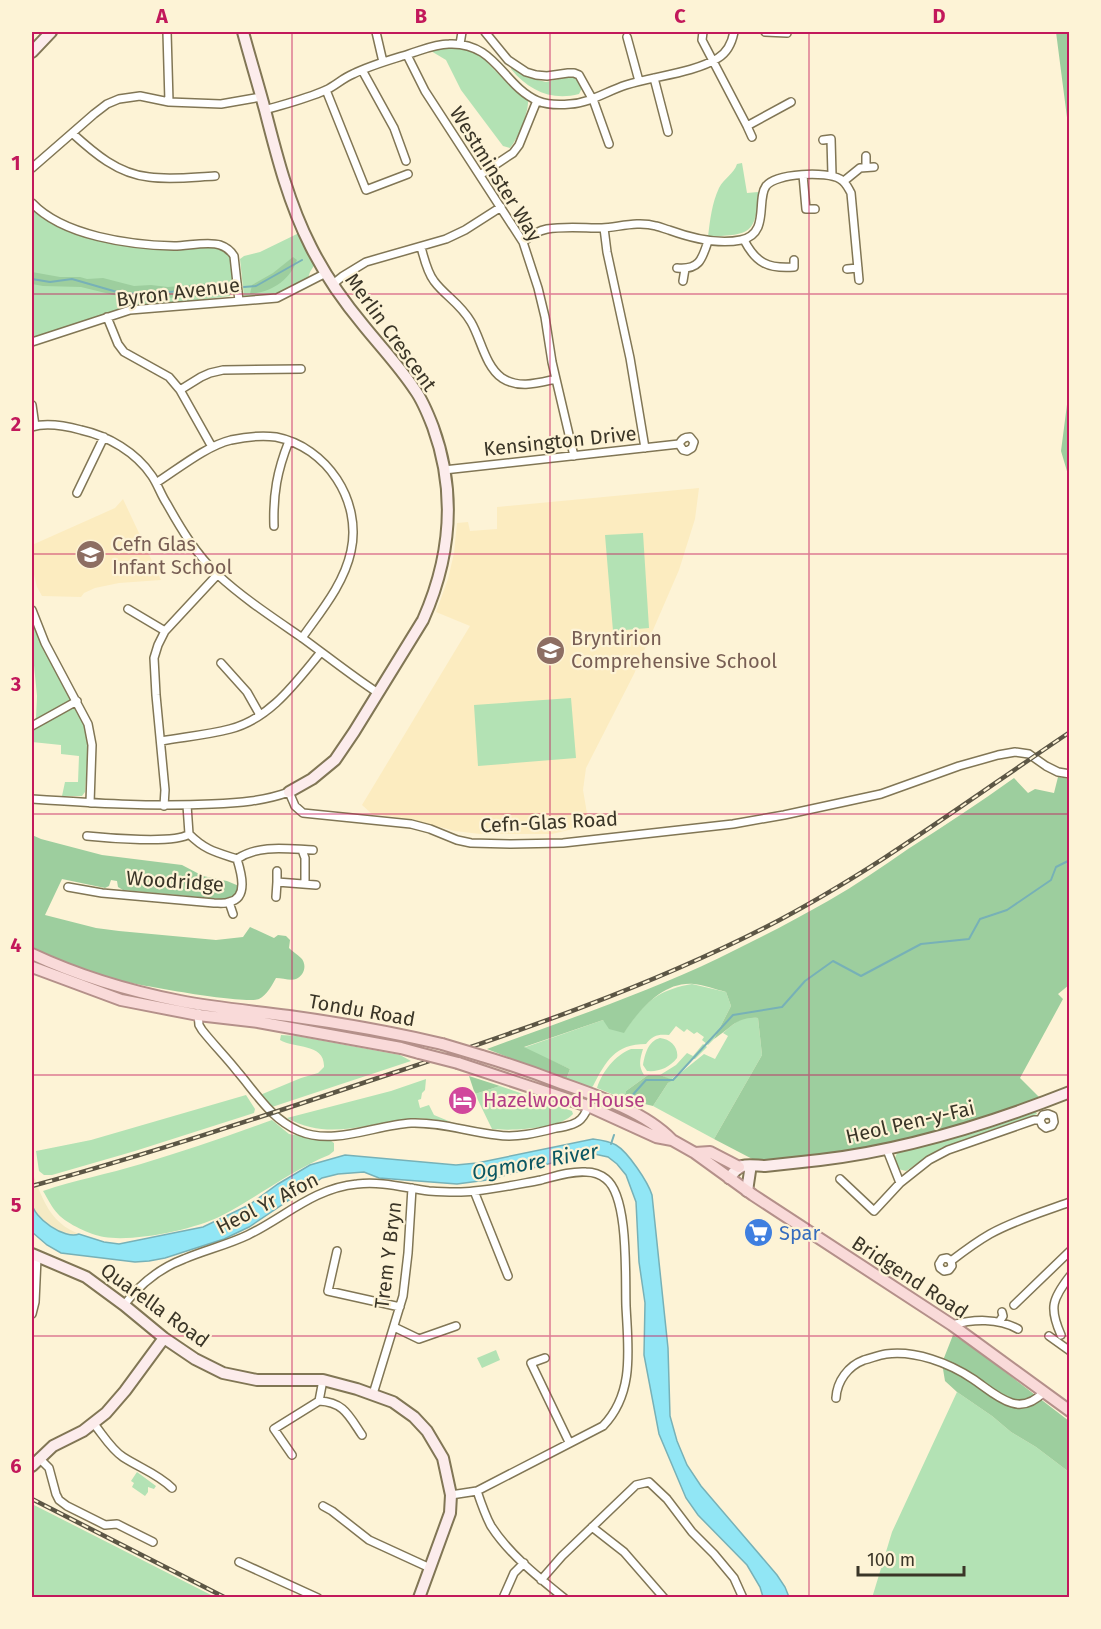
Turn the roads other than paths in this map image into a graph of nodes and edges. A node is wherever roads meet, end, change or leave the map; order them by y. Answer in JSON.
{"nodes":[{"id":1,"x":51,"y":32,"type":"edge"},
{"id":2,"x":167,"y":32,"type":"edge"},
{"id":3,"x":243,"y":32,"type":"edge"},
{"id":4,"x":376,"y":32,"type":"edge"},
{"id":5,"x":462,"y":32,"type":"edge"},
{"id":6,"x":485,"y":32,"type":"edge"},
{"id":7,"x":703,"y":32,"type":"edge"},
{"id":8,"x":734,"y":32,"type":"edge"},
{"id":9,"x":765,"y":32,"type":"edge"},
{"id":10,"x":787,"y":33,"type":"dead end"},
{"id":11,"x":626,"y":42,"type":"dead end"},
{"id":12,"x":460,"y":44,"type":"junction"},
{"id":13,"x":32,"y":52,"type":"edge"},
{"id":14,"x":407,"y":55,"type":"junction"},
{"id":15,"x":713,"y":61,"type":"junction"},
{"id":16,"x":383,"y":62,"type":"junction"},
{"id":17,"x":362,"y":70,"type":"junction"},
{"id":18,"x":654,"y":78,"type":"junction"},
{"id":19,"x":639,"y":81,"type":"junction"},
{"id":20,"x":326,"y":90,"type":"junction"},
{"id":21,"x":261,"y":97,"type":"junction"},
{"id":22,"x":591,"y":99,"type":"junction"},
{"id":23,"x":538,"y":101,"type":"junction"},
{"id":24,"x":169,"y":102,"type":"junction"},
{"id":25,"x":791,"y":102,"type":"dead end"},
{"id":26,"x":265,"y":110,"type":"junction"},
{"id":27,"x":747,"y":126,"type":"junction"},
{"id":28,"x":668,"y":132,"type":"dead end"},
{"id":29,"x":72,"y":133,"type":"junction"},
{"id":30,"x":752,"y":137,"type":"dead end"},
{"id":31,"x":823,"y":140,"type":"dead end"},
{"id":32,"x":598,"y":141,"type":"dead end"},
{"id":33,"x":866,"y":156,"type":"dead end"},
{"id":34,"x":406,"y":161,"type":"dead end"},
{"id":35,"x":32,"y":168,"type":"edge"},
{"id":36,"x":408,"y":174,"type":"dead end"},
{"id":37,"x":480,"y":175,"type":"junction"},
{"id":38,"x":832,"y":175,"type":"junction"},
{"id":39,"x":215,"y":176,"type":"dead end"},
{"id":40,"x":803,"y":176,"type":"junction"},
{"id":41,"x":844,"y":181,"type":"junction"},
{"id":42,"x":32,"y":203,"type":"edge"},
{"id":43,"x":501,"y":207,"type":"junction"},
{"id":44,"x":815,"y":209,"type":"dead end"},
{"id":45,"x":604,"y":228,"type":"junction"},
{"id":46,"x":744,"y":240,"type":"junction"},
{"id":47,"x":708,"y":241,"type":"junction"},
{"id":48,"x":523,"y":242,"type":"junction"},
{"id":49,"x":421,"y":247,"type":"junction"},
{"id":50,"x":794,"y":267,"type":"dead end"},
{"id":51,"x":858,"y":268,"type":"junction"},
{"id":52,"x":847,"y":269,"type":"dead end"},
{"id":53,"x":326,"y":273,"type":"junction"},
{"id":54,"x":859,"y":280,"type":"dead end"},
{"id":55,"x":683,"y":281,"type":"dead end"},
{"id":56,"x":333,"y":284,"type":"junction"},
{"id":57,"x":239,"y":301,"type":"junction"},
{"id":58,"x":106,"y":317,"type":"junction"},
{"id":59,"x":32,"y":342,"type":"edge"},
{"id":60,"x":301,"y":369,"type":"dead end"},
{"id":61,"x":556,"y":379,"type":"junction"},
{"id":62,"x":180,"y":390,"type":"junction"},
{"id":63,"x":32,"y":405,"type":"edge"},
{"id":64,"x":33,"y":427,"type":"edge"},
{"id":65,"x":105,"y":437,"type":"junction"},
{"id":66,"x":290,"y":441,"type":"junction"},
{"id":67,"x":679,"y":444,"type":"dead end"},
{"id":68,"x":212,"y":447,"type":"junction"},
{"id":69,"x":645,"y":448,"type":"junction"},
{"id":70,"x":574,"y":456,"type":"junction"},
{"id":71,"x":444,"y":470,"type":"junction"},
{"id":72,"x":156,"y":483,"type":"junction"},
{"id":73,"x":77,"y":493,"type":"dead end"},
{"id":74,"x":274,"y":526,"type":"dead end"},
{"id":75,"x":218,"y":574,"type":"junction"},
{"id":76,"x":128,"y":609,"type":"dead end"},
{"id":77,"x":32,"y":610,"type":"edge"},
{"id":78,"x":165,"y":631,"type":"junction"},
{"id":79,"x":302,"y":638,"type":"junction"},
{"id":80,"x":321,"y":652,"type":"junction"},
{"id":81,"x":221,"y":663,"type":"dead end"},
{"id":82,"x":378,"y":693,"type":"junction"},
{"id":83,"x":76,"y":700,"type":"junction"},
{"id":84,"x":260,"y":716,"type":"junction"},
{"id":85,"x":32,"y":726,"type":"edge"},
{"id":86,"x":160,"y":741,"type":"junction"},
{"id":87,"x":1070,"y":774,"type":"edge"},
{"id":88,"x":289,"y":792,"type":"junction"},
{"id":89,"x":32,"y":799,"type":"edge"},
{"id":90,"x":90,"y":803,"type":"junction"},
{"id":91,"x":187,"y":805,"type":"junction"},
{"id":92,"x":164,"y":806,"type":"junction"},
{"id":93,"x":189,"y":834,"type":"junction"},
{"id":94,"x":87,"y":836,"type":"dead end"},
{"id":95,"x":302,"y":850,"type":"junction"},
{"id":96,"x":313,"y":850,"type":"dead end"},
{"id":97,"x":237,"y":859,"type":"junction"},
{"id":98,"x":277,"y":872,"type":"dead end"},
{"id":99,"x":277,"y":882,"type":"junction"},
{"id":100,"x":305,"y":884,"type":"junction"},
{"id":101,"x":316,"y":885,"type":"dead end"},
{"id":102,"x":69,"y":886,"type":"dead end"},
{"id":103,"x":276,"y":897,"type":"dead end"},
{"id":104,"x":229,"y":903,"type":"junction"},
{"id":105,"x":233,"y":914,"type":"dead end"},
{"id":106,"x":32,"y":954,"type":"edge"},
{"id":107,"x":32,"y":967,"type":"edge"},
{"id":108,"x":198,"y":1010,"type":"junction"},
{"id":109,"x":1070,"y":1092,"type":"edge"},
{"id":110,"x":593,"y":1095,"type":"junction"},
{"id":111,"x":588,"y":1106,"type":"junction"},
{"id":112,"x":1040,"y":1120,"type":"dead end"},
{"id":113,"x":672,"y":1140,"type":"junction"},
{"id":114,"x":887,"y":1150,"type":"junction"},
{"id":115,"x":695,"y":1153,"type":"junction"},
{"id":116,"x":739,"y":1167,"type":"junction"},
{"id":117,"x":752,"y":1169,"type":"junction"},
{"id":118,"x":729,"y":1178,"type":"junction"},
{"id":119,"x":840,"y":1179,"type":"dead end"},
{"id":120,"x":900,"y":1184,"type":"junction"},
{"id":121,"x":412,"y":1188,"type":"junction"},
{"id":122,"x":474,"y":1191,"type":"junction"},
{"id":123,"x":747,"y":1191,"type":"junction"},
{"id":124,"x":1070,"y":1202,"type":"edge"},
{"id":125,"x":337,"y":1251,"type":"dead end"},
{"id":126,"x":1070,"y":1251,"type":"edge"},
{"id":127,"x":34,"y":1256,"type":"edge"},
{"id":128,"x":951,"y":1261,"type":"dead end"},
{"id":129,"x":508,"y":1276,"type":"dead end"},
{"id":130,"x":1070,"y":1276,"type":"edge"},
{"id":131,"x":124,"y":1305,"type":"junction"},
{"id":132,"x":1014,"y":1305,"type":"dead end"},
{"id":133,"x":400,"y":1307,"type":"junction"},
{"id":134,"x":1002,"y":1312,"type":"dead end"},
{"id":135,"x":32,"y":1314,"type":"edge"},
{"id":136,"x":999,"y":1323,"type":"junction"},
{"id":137,"x":952,"y":1325,"type":"junction"},
{"id":138,"x":456,"y":1326,"type":"dead end"},
{"id":139,"x":394,"y":1327,"type":"junction"},
{"id":140,"x":1018,"y":1329,"type":"dead end"},
{"id":141,"x":164,"y":1338,"type":"junction"},
{"id":142,"x":1070,"y":1351,"type":"edge"},
{"id":143,"x":545,"y":1358,"type":"dead end"},
{"id":144,"x":323,"y":1380,"type":"junction"},
{"id":145,"x":1044,"y":1392,"type":"junction"},
{"id":146,"x":373,"y":1394,"type":"junction"},
{"id":147,"x":836,"y":1398,"type":"dead end"},
{"id":148,"x":319,"y":1401,"type":"junction"},
{"id":149,"x":1070,"y":1411,"type":"edge"},
{"id":150,"x":94,"y":1424,"type":"junction"},
{"id":151,"x":362,"y":1435,"type":"dead end"},
{"id":152,"x":569,"y":1442,"type":"junction"},
{"id":153,"x":292,"y":1455,"type":"dead end"},
{"id":154,"x":34,"y":1463,"type":"edge"},
{"id":155,"x":172,"y":1488,"type":"dead end"},
{"id":156,"x":477,"y":1491,"type":"junction"},
{"id":157,"x":450,"y":1495,"type":"junction"},
{"id":158,"x":323,"y":1506,"type":"dead end"},
{"id":159,"x":592,"y":1527,"type":"junction"},
{"id":160,"x":153,"y":1542,"type":"dead end"},
{"id":161,"x":238,"y":1562,"type":"dead end"},
{"id":162,"x":524,"y":1563,"type":"junction"},
{"id":163,"x":430,"y":1568,"type":"junction"},
{"id":164,"x":542,"y":1580,"type":"junction"},
{"id":165,"x":318,"y":1598,"type":"edge"},
{"id":166,"x":419,"y":1598,"type":"edge"},
{"id":167,"x":503,"y":1598,"type":"edge"},
{"id":168,"x":564,"y":1598,"type":"edge"},
{"id":169,"x":664,"y":1598,"type":"edge"},
{"id":170,"x":744,"y":1598,"type":"edge"}],
"edges":[{"from":1,"to":13,"type":"street"},
{"from":2,"to":24,"type":"street"},
{"from":3,"to":21,"type":"street","name":"Merlin Crescent"},
{"from":4,"to":16,"type":"street"},
{"from":5,"to":12,"type":"street"},
{"from":6,"to":22,"type":"street"},
{"from":7,"to":15,"type":"street"},
{"from":8,"to":15,"type":"street"},
{"from":9,"to":10,"type":"street"},
{"from":11,"to":19,"type":"street"},
{"from":12,"to":14,"type":"street"},
{"from":12,"to":23,"type":"street"},
{"from":14,"to":16,"type":"street"},
{"from":14,"to":37,"type":"street","name":"Westminster Way"},
{"from":15,"to":18,"type":"street"},
{"from":15,"to":27,"type":"street"},
{"from":16,"to":17,"type":"street"},
{"from":17,"to":20,"type":"street"},
{"from":17,"to":34,"type":"street"},
{"from":18,"to":19,"type":"street"},
{"from":18,"to":28,"type":"street"},
{"from":19,"to":22,"type":"street"},
{"from":20,"to":26,"type":"street"},
{"from":20,"to":36,"type":"street"},
{"from":21,"to":24,"type":"street"},
{"from":21,"to":26,"type":"street","name":"Merlin Crescent"},
{"from":22,"to":23,"type":"street"},
{"from":22,"to":32,"type":"street"},
{"from":23,"to":37,"type":"street"},
{"from":24,"to":29,"type":"street"},
{"from":25,"to":27,"type":"street"},
{"from":26,"to":53,"type":"street","name":"Merlin Crescent"},
{"from":27,"to":30,"type":"street"},
{"from":29,"to":35,"type":"street"},
{"from":29,"to":39,"type":"street"},
{"from":31,"to":38,"type":"street"},
{"from":33,"to":41,"type":"street"},
{"from":37,"to":43,"type":"street","name":"Westminster Way"},
{"from":38,"to":40,"type":"street"},
{"from":38,"to":41,"type":"street"},
{"from":40,"to":44,"type":"street"},
{"from":40,"to":46,"type":"street"},
{"from":41,"to":51,"type":"street"},
{"from":42,"to":57,"type":"street"},
{"from":43,"to":48,"type":"street","name":"Westminster Way"},
{"from":43,"to":49,"type":"street"},
{"from":45,"to":47,"type":"street"},
{"from":45,"to":48,"type":"street"},
{"from":45,"to":69,"type":"street"},
{"from":46,"to":47,"type":"street"},
{"from":46,"to":50,"type":"street"},
{"from":47,"to":55,"type":"street"},
{"from":48,"to":61,"type":"street","name":"Westminster Way"},
{"from":49,"to":56,"type":"street"},
{"from":49,"to":61,"type":"street"},
{"from":51,"to":52,"type":"street"},
{"from":51,"to":54,"type":"street"},
{"from":53,"to":56,"type":"street","name":"Merlin Crescent"},
{"from":53,"to":57,"type":"street","name":"Byron Avenue"},
{"from":56,"to":71,"type":"street","name":"Merlin Crescent"},
{"from":57,"to":58,"type":"street","name":"Byron Avenue"},
{"from":58,"to":59,"type":"street","name":"Byron Avenue"},
{"from":58,"to":62,"type":"street"},
{"from":60,"to":62,"type":"street"},
{"from":61,"to":70,"type":"street","name":"Westminster Way"},
{"from":62,"to":68,"type":"street"},
{"from":63,"to":64,"type":"street"},
{"from":64,"to":65,"type":"street"},
{"from":65,"to":72,"type":"street"},
{"from":65,"to":73,"type":"street"},
{"from":66,"to":68,"type":"street"},
{"from":66,"to":74,"type":"street"},
{"from":66,"to":79,"type":"street"},
{"from":67,"to":69,"type":"street","name":"Kensington Drive"},
{"from":68,"to":72,"type":"street"},
{"from":69,"to":70,"type":"street","name":"Kensington Drive"},
{"from":70,"to":71,"type":"street","name":"Kensington Drive"},
{"from":71,"to":82,"type":"street","name":"Merlin Crescent"},
{"from":72,"to":75,"type":"street"},
{"from":75,"to":78,"type":"street"},
{"from":75,"to":79,"type":"street"},
{"from":76,"to":78,"type":"street"},
{"from":77,"to":83,"type":"street"},
{"from":78,"to":86,"type":"street"},
{"from":79,"to":80,"type":"street"},
{"from":80,"to":82,"type":"street"},
{"from":80,"to":84,"type":"street"},
{"from":81,"to":84,"type":"street"},
{"from":82,"to":88,"type":"street","name":"Merlin Crescent"},
{"from":83,"to":85,"type":"street"},
{"from":83,"to":90,"type":"street"},
{"from":84,"to":86,"type":"street"},
{"from":86,"to":92,"type":"street"},
{"from":87,"to":88,"type":"street","name":"Cefn-Glas Road"},
{"from":88,"to":91,"type":"street"},
{"from":89,"to":90,"type":"street"},
{"from":90,"to":92,"type":"street"},
{"from":91,"to":92,"type":"street"},
{"from":91,"to":93,"type":"street"},
{"from":93,"to":94,"type":"street"},
{"from":93,"to":97,"type":"street"},
{"from":95,"to":96,"type":"street"},
{"from":95,"to":97,"type":"street"},
{"from":95,"to":100,"type":"street"},
{"from":97,"to":104,"type":"street","name":"Woodridge"},
{"from":98,"to":99,"type":"street"},
{"from":99,"to":100,"type":"street"},
{"from":99,"to":103,"type":"street"},
{"from":100,"to":101,"type":"street"},
{"from":102,"to":104,"type":"street","name":"Woodridge"},
{"from":104,"to":105,"type":"street"},
{"from":106,"to":108,"type":"main road","name":"Tondu Road"},
{"from":107,"to":108,"type":"main road","name":"Tondu Road"},
{"from":108,"to":110,"type":"main road","name":"Tondu Road","bridge":true},
{"from":108,"to":111,"type":"main road","name":"Tondu Road","bridge":true},
{"from":108,"to":111,"type":"street"},
{"from":109,"to":114,"type":"street","name":"Heol Pen-y-Fai"},
{"from":110,"to":111,"type":"street"},
{"from":110,"to":113,"type":"main road","name":"Tondu Road"},
{"from":111,"to":113,"type":"main road","name":"Tondu Road"},
{"from":112,"to":120,"type":"street"},
{"from":113,"to":115,"type":"main road","name":"Tondu Road"},
{"from":114,"to":117,"type":"street","name":"Heol Pen-y-Fai"},
{"from":114,"to":120,"type":"street"},
{"from":115,"to":116,"type":"main road"},
{"from":115,"to":118,"type":"main road","name":"Tondu Road"},
{"from":116,"to":117,"type":"street","name":"Heol Pen-y-Fai"},
{"from":116,"to":118,"type":"street"},
{"from":117,"to":118,"type":"street","name":"Heol Pen-y-Fai"},
{"from":117,"to":123,"type":"street"},
{"from":118,"to":123,"type":"main road","name":"Bridgend Road"},
{"from":119,"to":120,"type":"street"},
{"from":121,"to":122,"type":"street","name":"Heol Yr Afon"},
{"from":121,"to":131,"type":"street","name":"Heol Yr Afon"},
{"from":121,"to":133,"type":"street","name":"Trem Y Bryn"},
{"from":122,"to":129,"type":"street"},
{"from":122,"to":152,"type":"street","name":"Heol Yr Afon"},
{"from":123,"to":137,"type":"main road","name":"Bridgend Road"},
{"from":124,"to":128,"type":"street"},
{"from":125,"to":133,"type":"street"},
{"from":126,"to":132,"type":"street"},
{"from":127,"to":131,"type":"street","name":"Quarella Road"},
{"from":127,"to":135,"type":"street"},
{"from":130,"to":142,"type":"street"},
{"from":131,"to":141,"type":"street","name":"Quarella Road"},
{"from":133,"to":139,"type":"street","name":"Trem Y Bryn"},
{"from":134,"to":136,"type":"street"},
{"from":136,"to":137,"type":"street"},
{"from":136,"to":140,"type":"street"},
{"from":137,"to":145,"type":"main road","name":"Bridgend Road"},
{"from":138,"to":139,"type":"street"},
{"from":139,"to":146,"type":"street","name":"Trem Y Bryn"},
{"from":141,"to":144,"type":"street","name":"Quarella Road"},
{"from":141,"to":150,"type":"street"},
{"from":143,"to":152,"type":"street"},
{"from":144,"to":146,"type":"street","name":"Quarella Road"},
{"from":144,"to":148,"type":"street"},
{"from":145,"to":147,"type":"street"},
{"from":145,"to":149,"type":"main road","name":"Bridgend Road"},
{"from":146,"to":157,"type":"street","name":"Quarella Road"},
{"from":148,"to":151,"type":"street"},
{"from":148,"to":153,"type":"street"},
{"from":150,"to":154,"type":"street"},
{"from":150,"to":155,"type":"street"},
{"from":152,"to":156,"type":"street"},
{"from":154,"to":160,"type":"street"},
{"from":156,"to":157,"type":"street"},
{"from":156,"to":162,"type":"street"},
{"from":157,"to":163,"type":"street","name":"Quarella Road"},
{"from":158,"to":163,"type":"street"},
{"from":159,"to":164,"type":"street"},
{"from":159,"to":169,"type":"street"},
{"from":159,"to":170,"type":"street"},
{"from":161,"to":165,"type":"street"},
{"from":162,"to":164,"type":"street"},
{"from":162,"to":167,"type":"street"},
{"from":163,"to":166,"type":"street","name":"Quarella Road"},
{"from":164,"to":168,"type":"street"}]}
